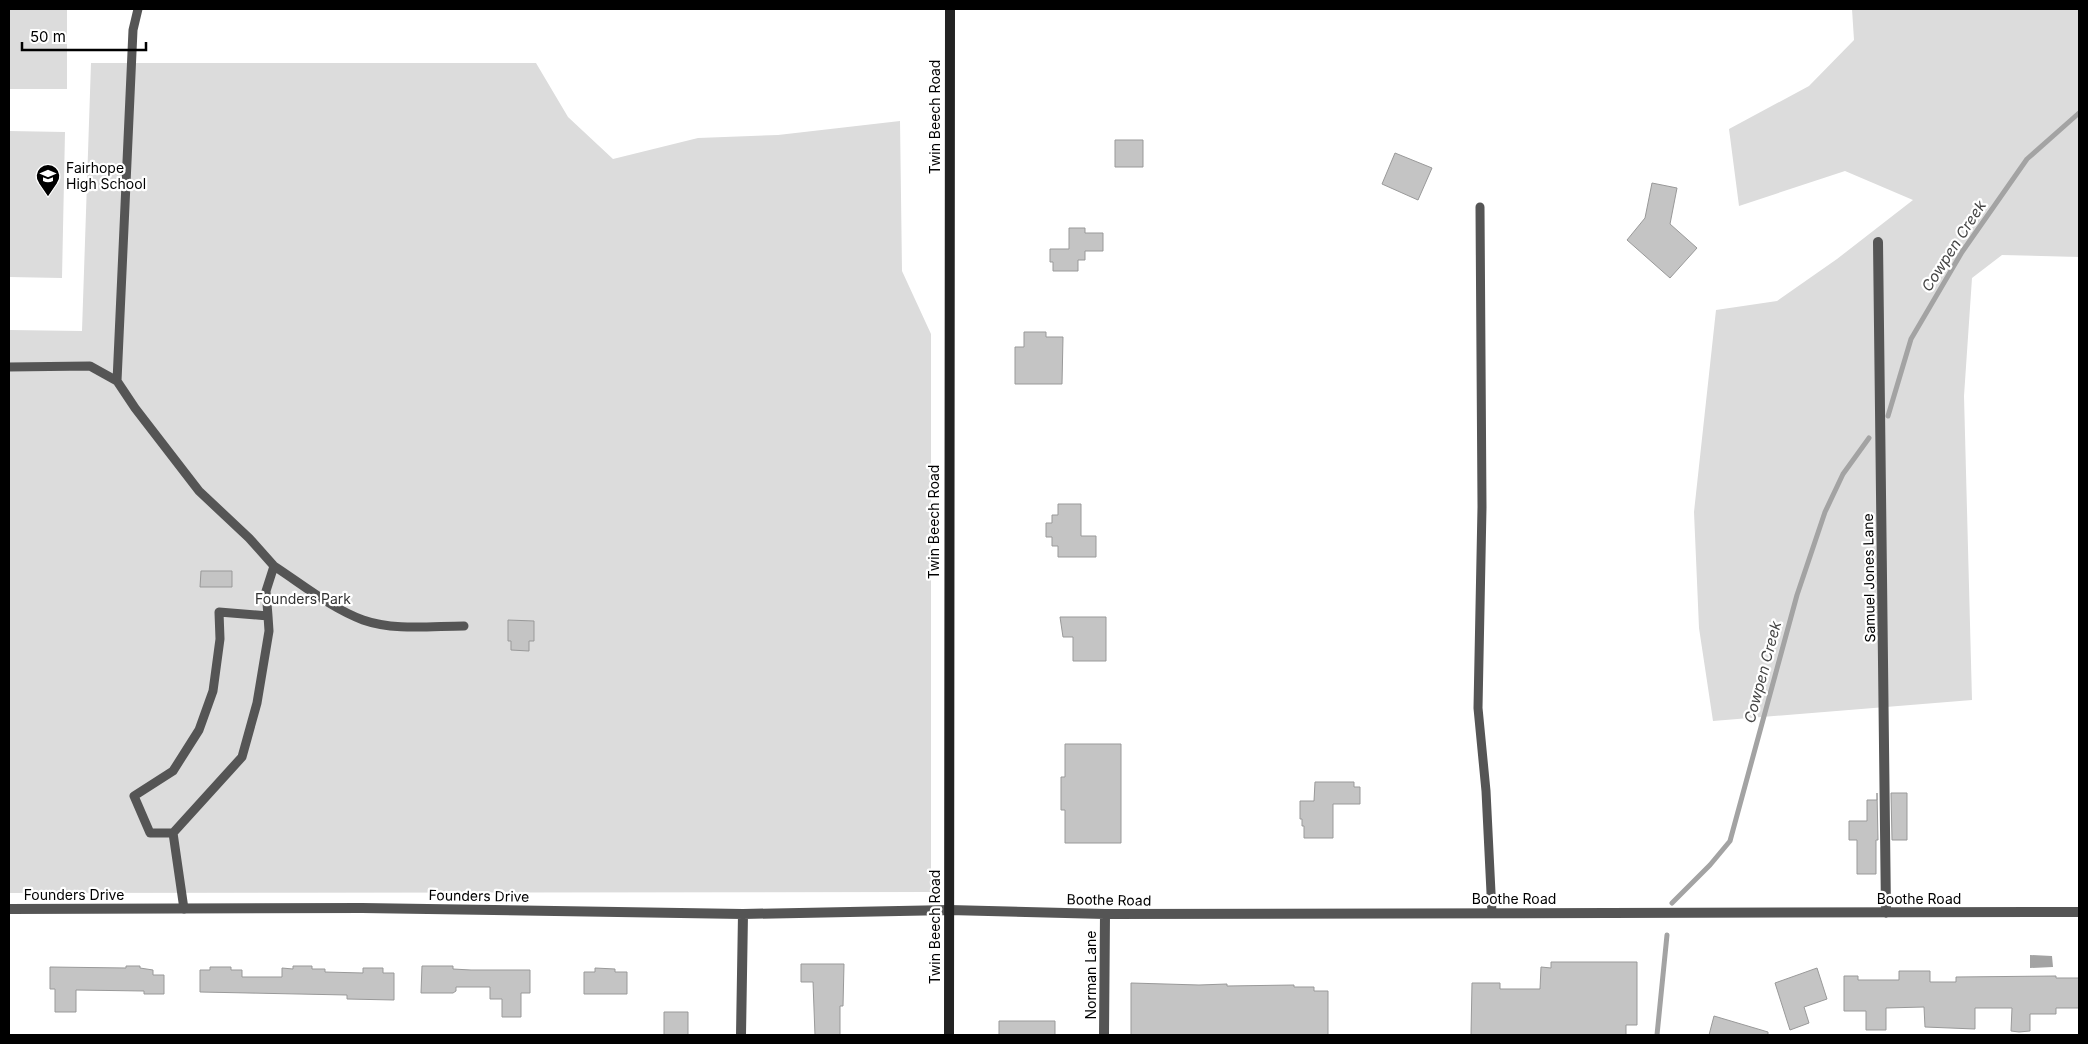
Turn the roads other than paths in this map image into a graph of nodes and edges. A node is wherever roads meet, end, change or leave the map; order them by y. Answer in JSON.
{"nodes":[{"id":1,"x":138,"y":9,"type":"edge"},
{"id":2,"x":950,"y":9,"type":"edge"},
{"id":3,"x":1480,"y":207,"type":"dead end"},
{"id":4,"x":1878,"y":242,"type":"dead end"},
{"id":5,"x":9,"y":367,"type":"edge"},
{"id":6,"x":117,"y":381,"type":"junction"},
{"id":7,"x":274,"y":566,"type":"junction"},
{"id":8,"x":268,"y":616,"type":"junction"},
{"id":9,"x":464,"y":626,"type":"dead end"},
{"id":10,"x":173,"y":832,"type":"junction"},
{"id":11,"x":9,"y":909,"type":"edge"},
{"id":12,"x":184,"y":909,"type":"junction"},
{"id":13,"x":949,"y":910,"type":"junction"},
{"id":14,"x":2079,"y":912,"type":"edge"},
{"id":15,"x":1492,"y":913,"type":"junction"},
{"id":16,"x":1886,"y":913,"type":"junction"},
{"id":17,"x":743,"y":914,"type":"junction"},
{"id":18,"x":1105,"y":914,"type":"junction"},
{"id":19,"x":741,"y":1035,"type":"edge"},
{"id":20,"x":949,"y":1035,"type":"edge"},
{"id":21,"x":1104,"y":1035,"type":"edge"}],
"edges":[{"from":1,"to":6,"type":"lane"},
{"from":2,"to":13,"type":"street","name":"Twin Beech Road"},
{"from":3,"to":15,"type":"lane"},
{"from":4,"to":16,"type":"street","name":"Samuel Jones Lane"},
{"from":5,"to":6,"type":"lane"},
{"from":6,"to":7,"type":"lane"},
{"from":7,"to":8,"type":"lane"},
{"from":7,"to":9,"type":"lane"},
{"from":8,"to":10,"type":"lane"},
{"from":8,"to":10,"type":"lane"},
{"from":10,"to":12,"type":"lane"},
{"from":11,"to":12,"type":"street","name":"Founders Drive"},
{"from":12,"to":17,"type":"street","name":"Founders Drive"},
{"from":13,"to":17,"type":"street","name":"Founders Drive"},
{"from":13,"to":18,"type":"street","name":"Boothe Road"},
{"from":13,"to":20,"type":"street","name":"Twin Beech Road"},
{"from":14,"to":16,"type":"street","name":"Boothe Road"},
{"from":15,"to":16,"type":"street","name":"Boothe Road"},
{"from":15,"to":18,"type":"street","name":"Boothe Road"},
{"from":17,"to":19,"type":"street"},
{"from":18,"to":21,"type":"street","name":"Norman Lane"}]}
